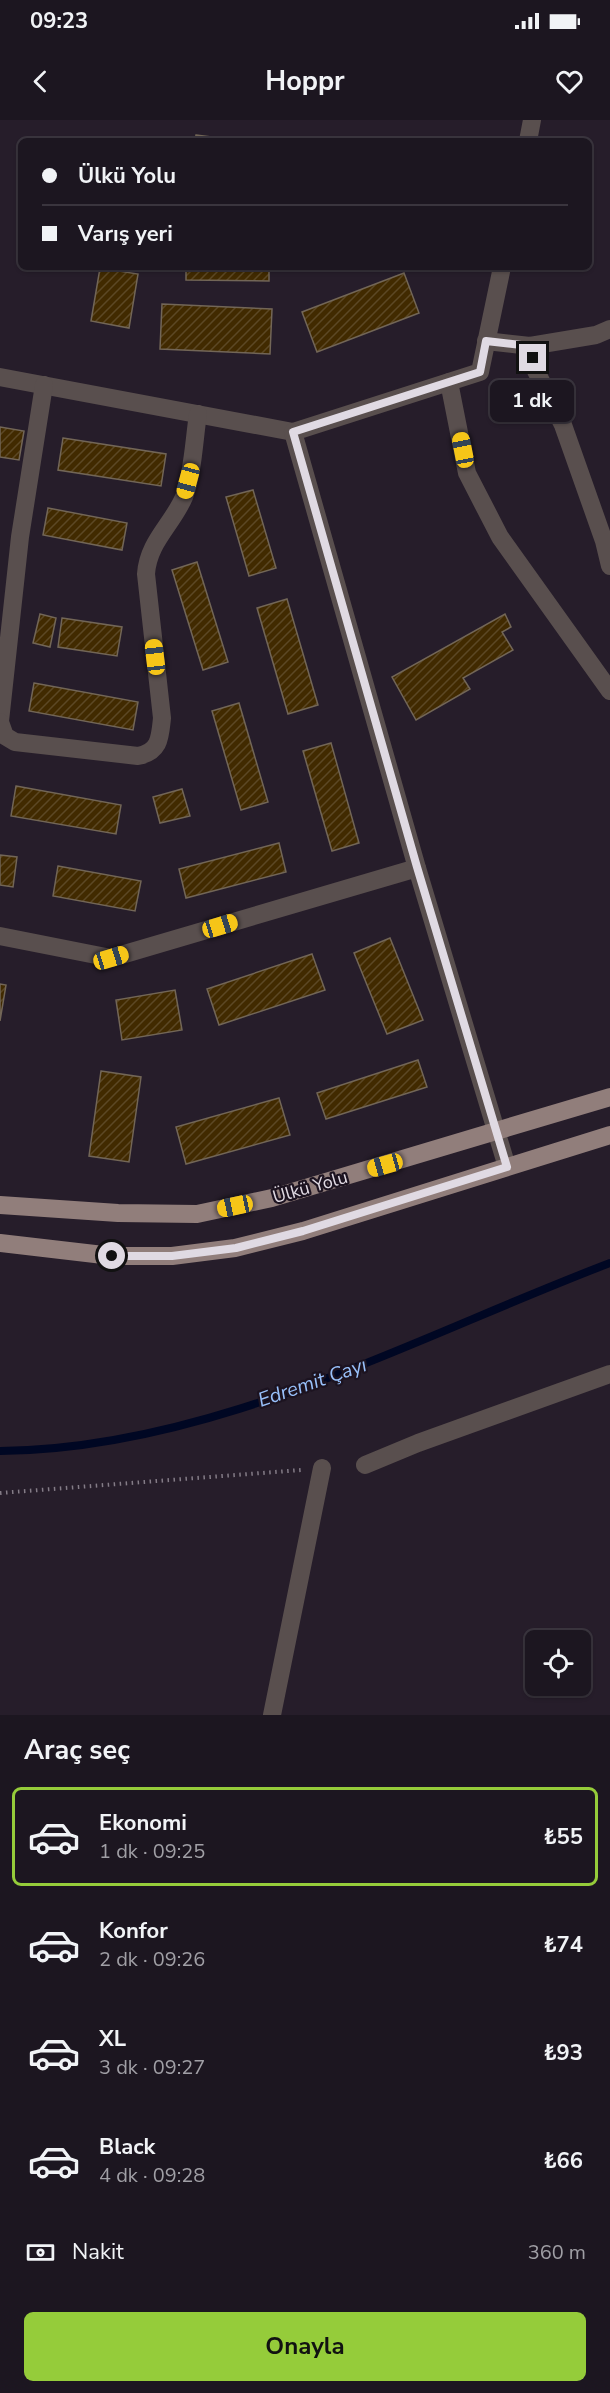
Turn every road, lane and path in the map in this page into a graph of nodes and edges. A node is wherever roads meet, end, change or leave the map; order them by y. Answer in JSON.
{"nodes":[{"id":1,"x":532,"y":120,"type":"edge"},
{"id":2,"x":529,"y":138,"type":"edge"},
{"id":3,"x":501,"y":270,"type":"edge"},
{"id":4,"x":610,"y":329,"type":"edge"},
{"id":5,"x":486,"y":341,"type":"junction"},
{"id":6,"x":530,"y":346,"type":"junction"},
{"id":7,"x":0,"y":377,"type":"edge"},
{"id":8,"x":449,"y":382,"type":"junction"},
{"id":9,"x":44,"y":385,"type":"junction"},
{"id":10,"x":198,"y":414,"type":"junction"},
{"id":11,"x":293,"y":432,"type":"junction"},
{"id":12,"x":610,"y":567,"type":"edge"},
{"id":13,"x":610,"y":691,"type":"edge"},
{"id":14,"x":0,"y":721,"type":"edge"},
{"id":15,"x":417,"y":867,"type":"junction"},
{"id":16,"x":0,"y":936,"type":"edge"},
{"id":17,"x":610,"y":1097,"type":"edge"},
{"id":18,"x":497,"y":1131,"type":"junction"},
{"id":19,"x":610,"y":1135,"type":"edge"},
{"id":20,"x":507,"y":1167,"type":"junction"},
{"id":21,"x":0,"y":1205,"type":"edge"},
{"id":22,"x":0,"y":1243,"type":"edge"},
{"id":23,"x":610,"y":1374,"type":"edge"},
{"id":24,"x":365,"y":1465,"type":"dead end"},
{"id":25,"x":322,"y":1468,"type":"joint"},
{"id":26,"x":0,"y":1493,"type":"edge"},
{"id":27,"x":272,"y":1715,"type":"edge"}],
"edges":[{"from":1,"to":2,"type":"street"},
{"from":3,"to":5,"type":"street"},
{"from":4,"to":6,"type":"street"},
{"from":5,"to":6,"type":"street"},
{"from":5,"to":8,"type":"street"},
{"from":6,"to":12,"type":"street"},
{"from":7,"to":9,"type":"street"},
{"from":8,"to":11,"type":"street"},
{"from":8,"to":13,"type":"street"},
{"from":9,"to":10,"type":"street"},
{"from":9,"to":14,"type":"street"},
{"from":10,"to":11,"type":"street"},
{"from":10,"to":14,"type":"street"},
{"from":11,"to":15,"type":"street"},
{"from":15,"to":16,"type":"street"},
{"from":15,"to":18,"type":"street"},
{"from":17,"to":18,"type":"main road","name":"Ülkü Yolu"},
{"from":18,"to":20,"type":"street"},
{"from":18,"to":21,"type":"main road","name":"Ülkü Yolu"},
{"from":19,"to":20,"type":"main road"},
{"from":20,"to":22,"type":"main road"},
{"from":23,"to":24,"type":"street"},
{"from":25,"to":26,"type":"path"},
{"from":25,"to":27,"type":"street"}]}
